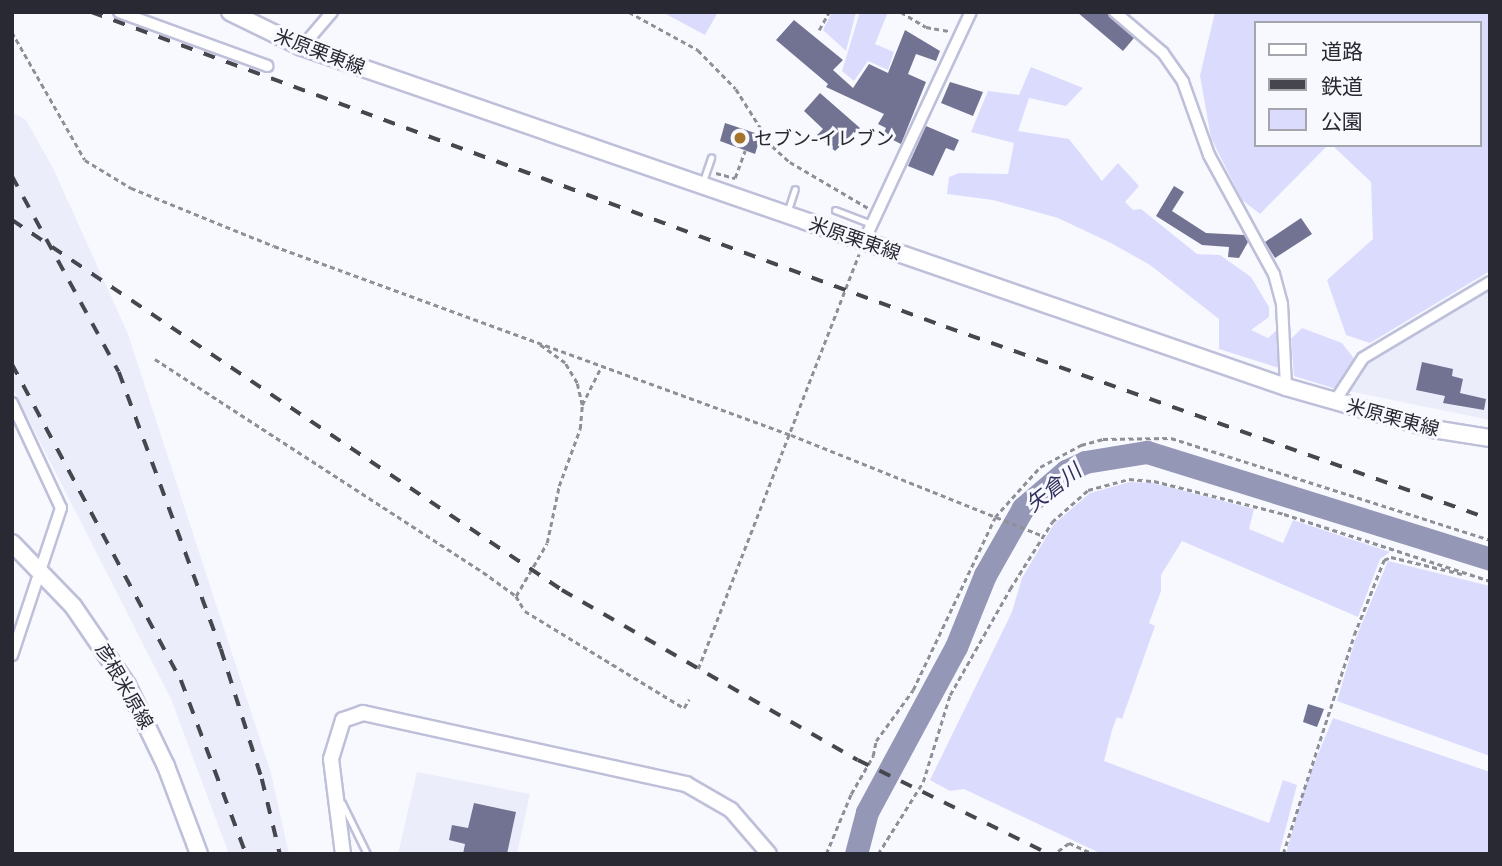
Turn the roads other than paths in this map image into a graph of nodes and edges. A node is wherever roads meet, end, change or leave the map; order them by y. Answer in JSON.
{"nodes":[{"id":1,"x":118,"y":12,"type":"edge"},
{"id":2,"x":230,"y":12,"type":"edge"},
{"id":3,"x":332,"y":12,"type":"edge"},
{"id":4,"x":971,"y":12,"type":"edge"},
{"id":5,"x":1115,"y":12,"type":"edge"},
{"id":6,"x":302,"y":47,"type":"junction"},
{"id":7,"x":267,"y":66,"type":"dead end"},
{"id":8,"x":711,"y":158,"type":"dead end"},
{"id":9,"x":708,"y":182,"type":"junction"},
{"id":10,"x":795,"y":189,"type":"dead end"},
{"id":11,"x":835,"y":210,"type":"dead end"},
{"id":12,"x":787,"y":215,"type":"junction"},
{"id":13,"x":874,"y":219,"type":"junction"},
{"id":14,"x":864,"y":241,"type":"junction"},
{"id":15,"x":1490,"y":282,"type":"edge"},
{"id":16,"x":1286,"y":387,"type":"junction"},
{"id":17,"x":1335,"y":401,"type":"junction"},
{"id":18,"x":12,"y":402,"type":"edge"},
{"id":19,"x":1490,"y":438,"type":"edge"},
{"id":20,"x":12,"y":543,"type":"edge"},
{"id":21,"x":40,"y":568,"type":"junction"},
{"id":22,"x":12,"y":656,"type":"edge"},
{"id":23,"x":332,"y":785,"type":"junction"},
{"id":24,"x":199,"y":854,"type":"edge"},
{"id":25,"x":343,"y":854,"type":"edge"},
{"id":26,"x":367,"y":854,"type":"edge"},
{"id":27,"x":769,"y":854,"type":"edge"}],
"edges":[{"from":1,"to":7,"type":"street"},
{"from":2,"to":6,"type":"main road","name":"米原栗東線"},
{"from":3,"to":6,"type":"street"},
{"from":4,"to":13,"type":"street"},
{"from":5,"to":16,"type":"street"},
{"from":6,"to":9,"type":"main road","name":"米原栗東線"},
{"from":8,"to":9,"type":"lane"},
{"from":9,"to":12,"type":"main road","name":"米原栗東線"},
{"from":10,"to":12,"type":"lane"},
{"from":11,"to":13,"type":"lane"},
{"from":12,"to":14,"type":"main road","name":"米原栗東線"},
{"from":13,"to":14,"type":"street"},
{"from":14,"to":16,"type":"main road","name":"米原栗東線"},
{"from":15,"to":17,"type":"street"},
{"from":16,"to":17,"type":"main road","name":"米原栗東線"},
{"from":17,"to":19,"type":"main road","name":"米原栗東線"},
{"from":18,"to":21,"type":"street"},
{"from":20,"to":21,"type":"main road","name":"彦根米原線"},
{"from":21,"to":22,"type":"street"},
{"from":21,"to":24,"type":"main road","name":"彦根米原線"},
{"from":23,"to":25,"type":"street"},
{"from":23,"to":26,"type":"lane"},
{"from":23,"to":27,"type":"street"}]}
